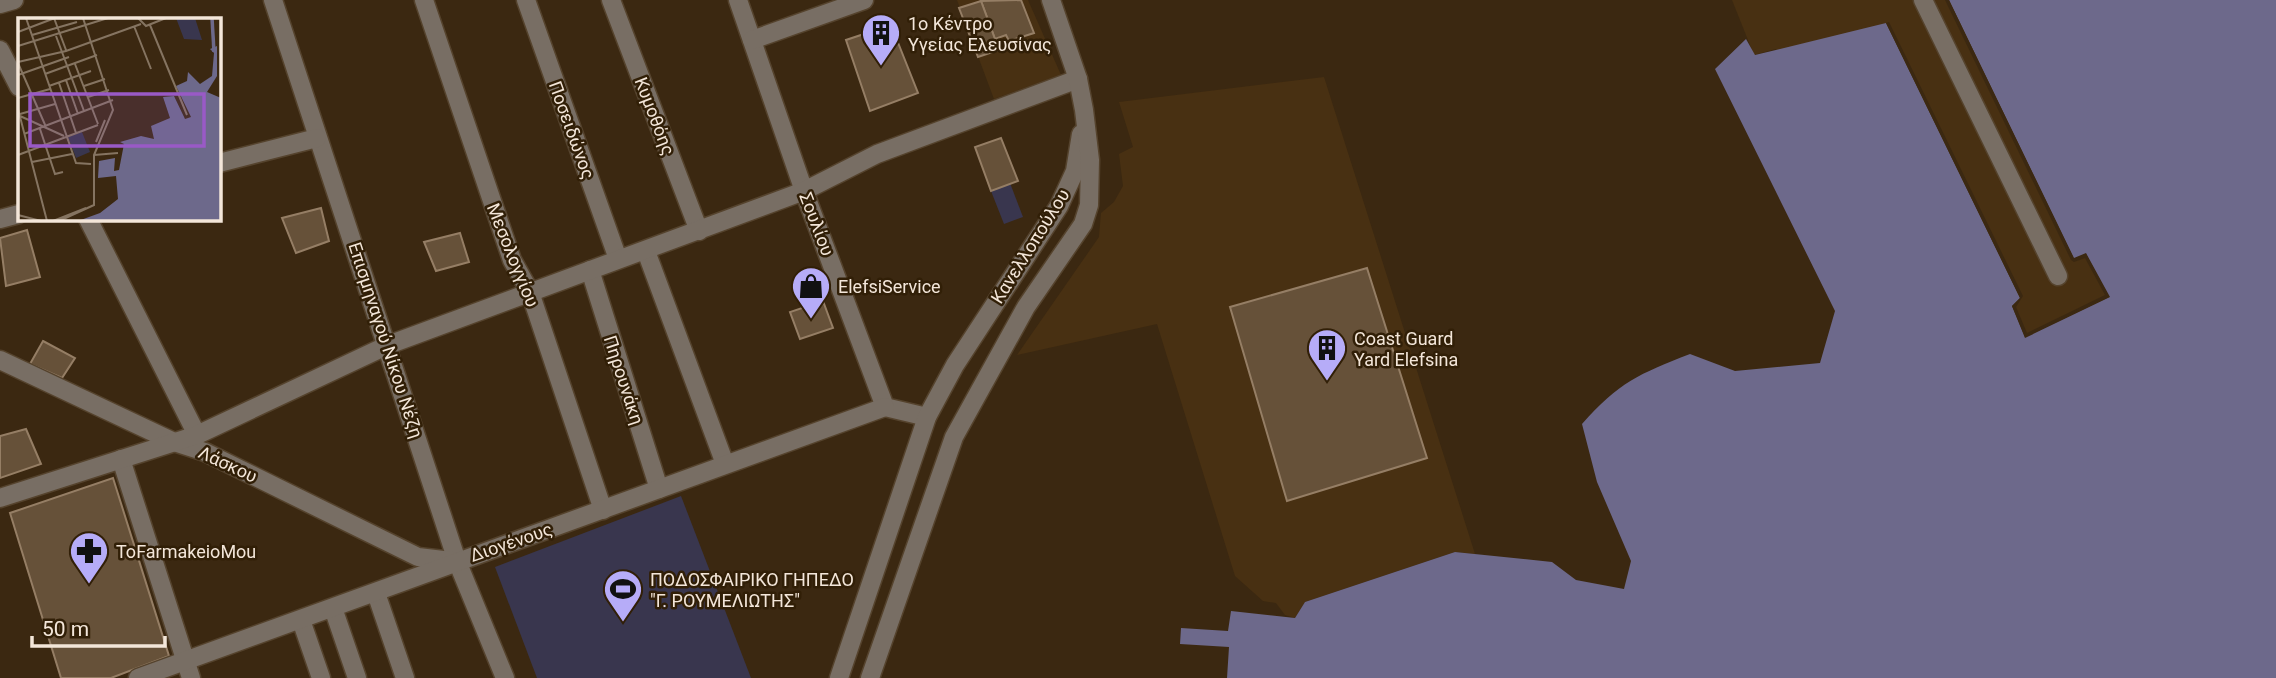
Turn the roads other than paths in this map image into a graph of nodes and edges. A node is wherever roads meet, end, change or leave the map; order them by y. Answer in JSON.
{"nodes":[{"id":1,"x":14,"y":0,"type":"edge"},
{"id":2,"x":273,"y":0,"type":"edge"},
{"id":3,"x":424,"y":0,"type":"edge"},
{"id":4,"x":526,"y":0,"type":"edge"},
{"id":5,"x":611,"y":0,"type":"edge"},
{"id":6,"x":738,"y":0,"type":"edge"},
{"id":7,"x":864,"y":0,"type":"edge"},
{"id":8,"x":1051,"y":0,"type":"edge"},
{"id":9,"x":1923,"y":0,"type":"edge"},
{"id":10,"x":0,"y":4,"type":"edge"},
{"id":11,"x":752,"y":40,"type":"junction"},
{"id":12,"x":0,"y":50,"type":"edge"},
{"id":13,"x":1079,"y":79,"type":"junction"},
{"id":14,"x":18,"y":85,"type":"edge"},
{"id":15,"x":1084,"y":110,"type":"junction"},
{"id":16,"x":317,"y":138,"type":"junction"},
{"id":17,"x":220,"y":163,"type":"edge"},
{"id":18,"x":804,"y":191,"type":"junction"},
{"id":19,"x":18,"y":214,"type":"edge"},
{"id":20,"x":0,"y":219,"type":"edge"},
{"id":21,"x":89,"y":220,"type":"edge"},
{"id":22,"x":699,"y":231,"type":"junction"},
{"id":23,"x":646,"y":251,"type":"junction"},
{"id":24,"x":618,"y":259,"type":"junction"},
{"id":25,"x":590,"y":270,"type":"junction"},
{"id":26,"x":2058,"y":276,"type":"dead end"},
{"id":27,"x":530,"y":292,"type":"junction"},
{"id":28,"x":388,"y":345,"type":"junction"},
{"id":29,"x":0,"y":360,"type":"edge"},
{"id":30,"x":885,"y":407,"type":"junction"},
{"id":31,"x":927,"y":417,"type":"junction"},
{"id":32,"x":197,"y":435,"type":"junction"},
{"id":33,"x":174,"y":442,"type":"junction"},
{"id":34,"x":121,"y":459,"type":"junction"},
{"id":35,"x":725,"y":464,"type":"junction"},
{"id":36,"x":659,"y":489,"type":"junction"},
{"id":37,"x":0,"y":498,"type":"edge"},
{"id":38,"x":603,"y":510,"type":"junction"},
{"id":39,"x":457,"y":561,"type":"junction"},
{"id":40,"x":376,"y":593,"type":"junction"},
{"id":41,"x":333,"y":608,"type":"junction"},
{"id":42,"x":301,"y":620,"type":"junction"},
{"id":43,"x":185,"y":660,"type":"junction"},
{"id":44,"x":138,"y":678,"type":"edge"},
{"id":45,"x":191,"y":678,"type":"edge"},
{"id":46,"x":321,"y":678,"type":"edge"},
{"id":47,"x":357,"y":678,"type":"edge"},
{"id":48,"x":405,"y":678,"type":"edge"},
{"id":49,"x":505,"y":678,"type":"edge"},
{"id":50,"x":839,"y":678,"type":"edge"},
{"id":51,"x":870,"y":678,"type":"edge"}],
"edges":[{"from":1,"to":10,"type":"street"},
{"from":2,"to":16,"type":"street","name":"Επισμηναγού Νίκου Νέζη"},
{"from":3,"to":27,"type":"street","name":"Μεσολογγίου"},
{"from":4,"to":24,"type":"street","name":"Ποσειδώνος"},
{"from":5,"to":22,"type":"street","name":"Κυμοθόης"},
{"from":6,"to":11,"type":"street","name":"Σουλίου"},
{"from":7,"to":11,"type":"street"},
{"from":8,"to":13,"type":"street"},
{"from":9,"to":26,"type":"street"},
{"from":11,"to":18,"type":"street","name":"Σουλίου"},
{"from":12,"to":14,"type":"street"},
{"from":13,"to":15,"type":"street"},
{"from":13,"to":18,"type":"street"},
{"from":15,"to":31,"type":"street","name":"Κανελλοπούλου"},
{"from":15,"to":51,"type":"street","name":"Κανελλοπούλου"},
{"from":16,"to":17,"type":"street"},
{"from":16,"to":28,"type":"street","name":"Επισμηναγού Νίκου Νέζη"},
{"from":18,"to":22,"type":"street"},
{"from":18,"to":30,"type":"street","name":"Σουλίου"},
{"from":19,"to":20,"type":"street"},
{"from":21,"to":32,"type":"street"},
{"from":22,"to":23,"type":"street"},
{"from":23,"to":24,"type":"street"},
{"from":23,"to":35,"type":"street"},
{"from":24,"to":25,"type":"street"},
{"from":25,"to":27,"type":"street"},
{"from":25,"to":36,"type":"street","name":"Πηρουνάκη"},
{"from":27,"to":28,"type":"street"},
{"from":27,"to":38,"type":"street","name":"Μεσολογγίου"},
{"from":28,"to":32,"type":"street"},
{"from":28,"to":39,"type":"street","name":"Επισμηναγού Νίκου Νέζη"},
{"from":29,"to":33,"type":"street","name":"Λάσκου"},
{"from":30,"to":31,"type":"street"},
{"from":30,"to":35,"type":"street","name":"Διογένους"},
{"from":31,"to":50,"type":"street","name":"Κανελλοπούλου"},
{"from":32,"to":33,"type":"street"},
{"from":33,"to":34,"type":"street"},
{"from":33,"to":39,"type":"street","name":"Λάσκου"},
{"from":34,"to":37,"type":"street"},
{"from":34,"to":43,"type":"street"},
{"from":35,"to":36,"type":"street","name":"Διογένους"},
{"from":36,"to":38,"type":"street","name":"Διογένους"},
{"from":38,"to":39,"type":"street","name":"Διογένους"},
{"from":39,"to":40,"type":"street","name":"Διογένους"},
{"from":39,"to":49,"type":"street","name":"Επισμηναγού Νίκου Νέζη"},
{"from":40,"to":41,"type":"street","name":"Διογένους"},
{"from":40,"to":48,"type":"street"},
{"from":41,"to":42,"type":"street","name":"Διογένους"},
{"from":41,"to":47,"type":"street"},
{"from":42,"to":43,"type":"street","name":"Διογένους"},
{"from":42,"to":46,"type":"street"},
{"from":43,"to":44,"type":"street","name":"Διογένους"},
{"from":43,"to":45,"type":"street"}]}
